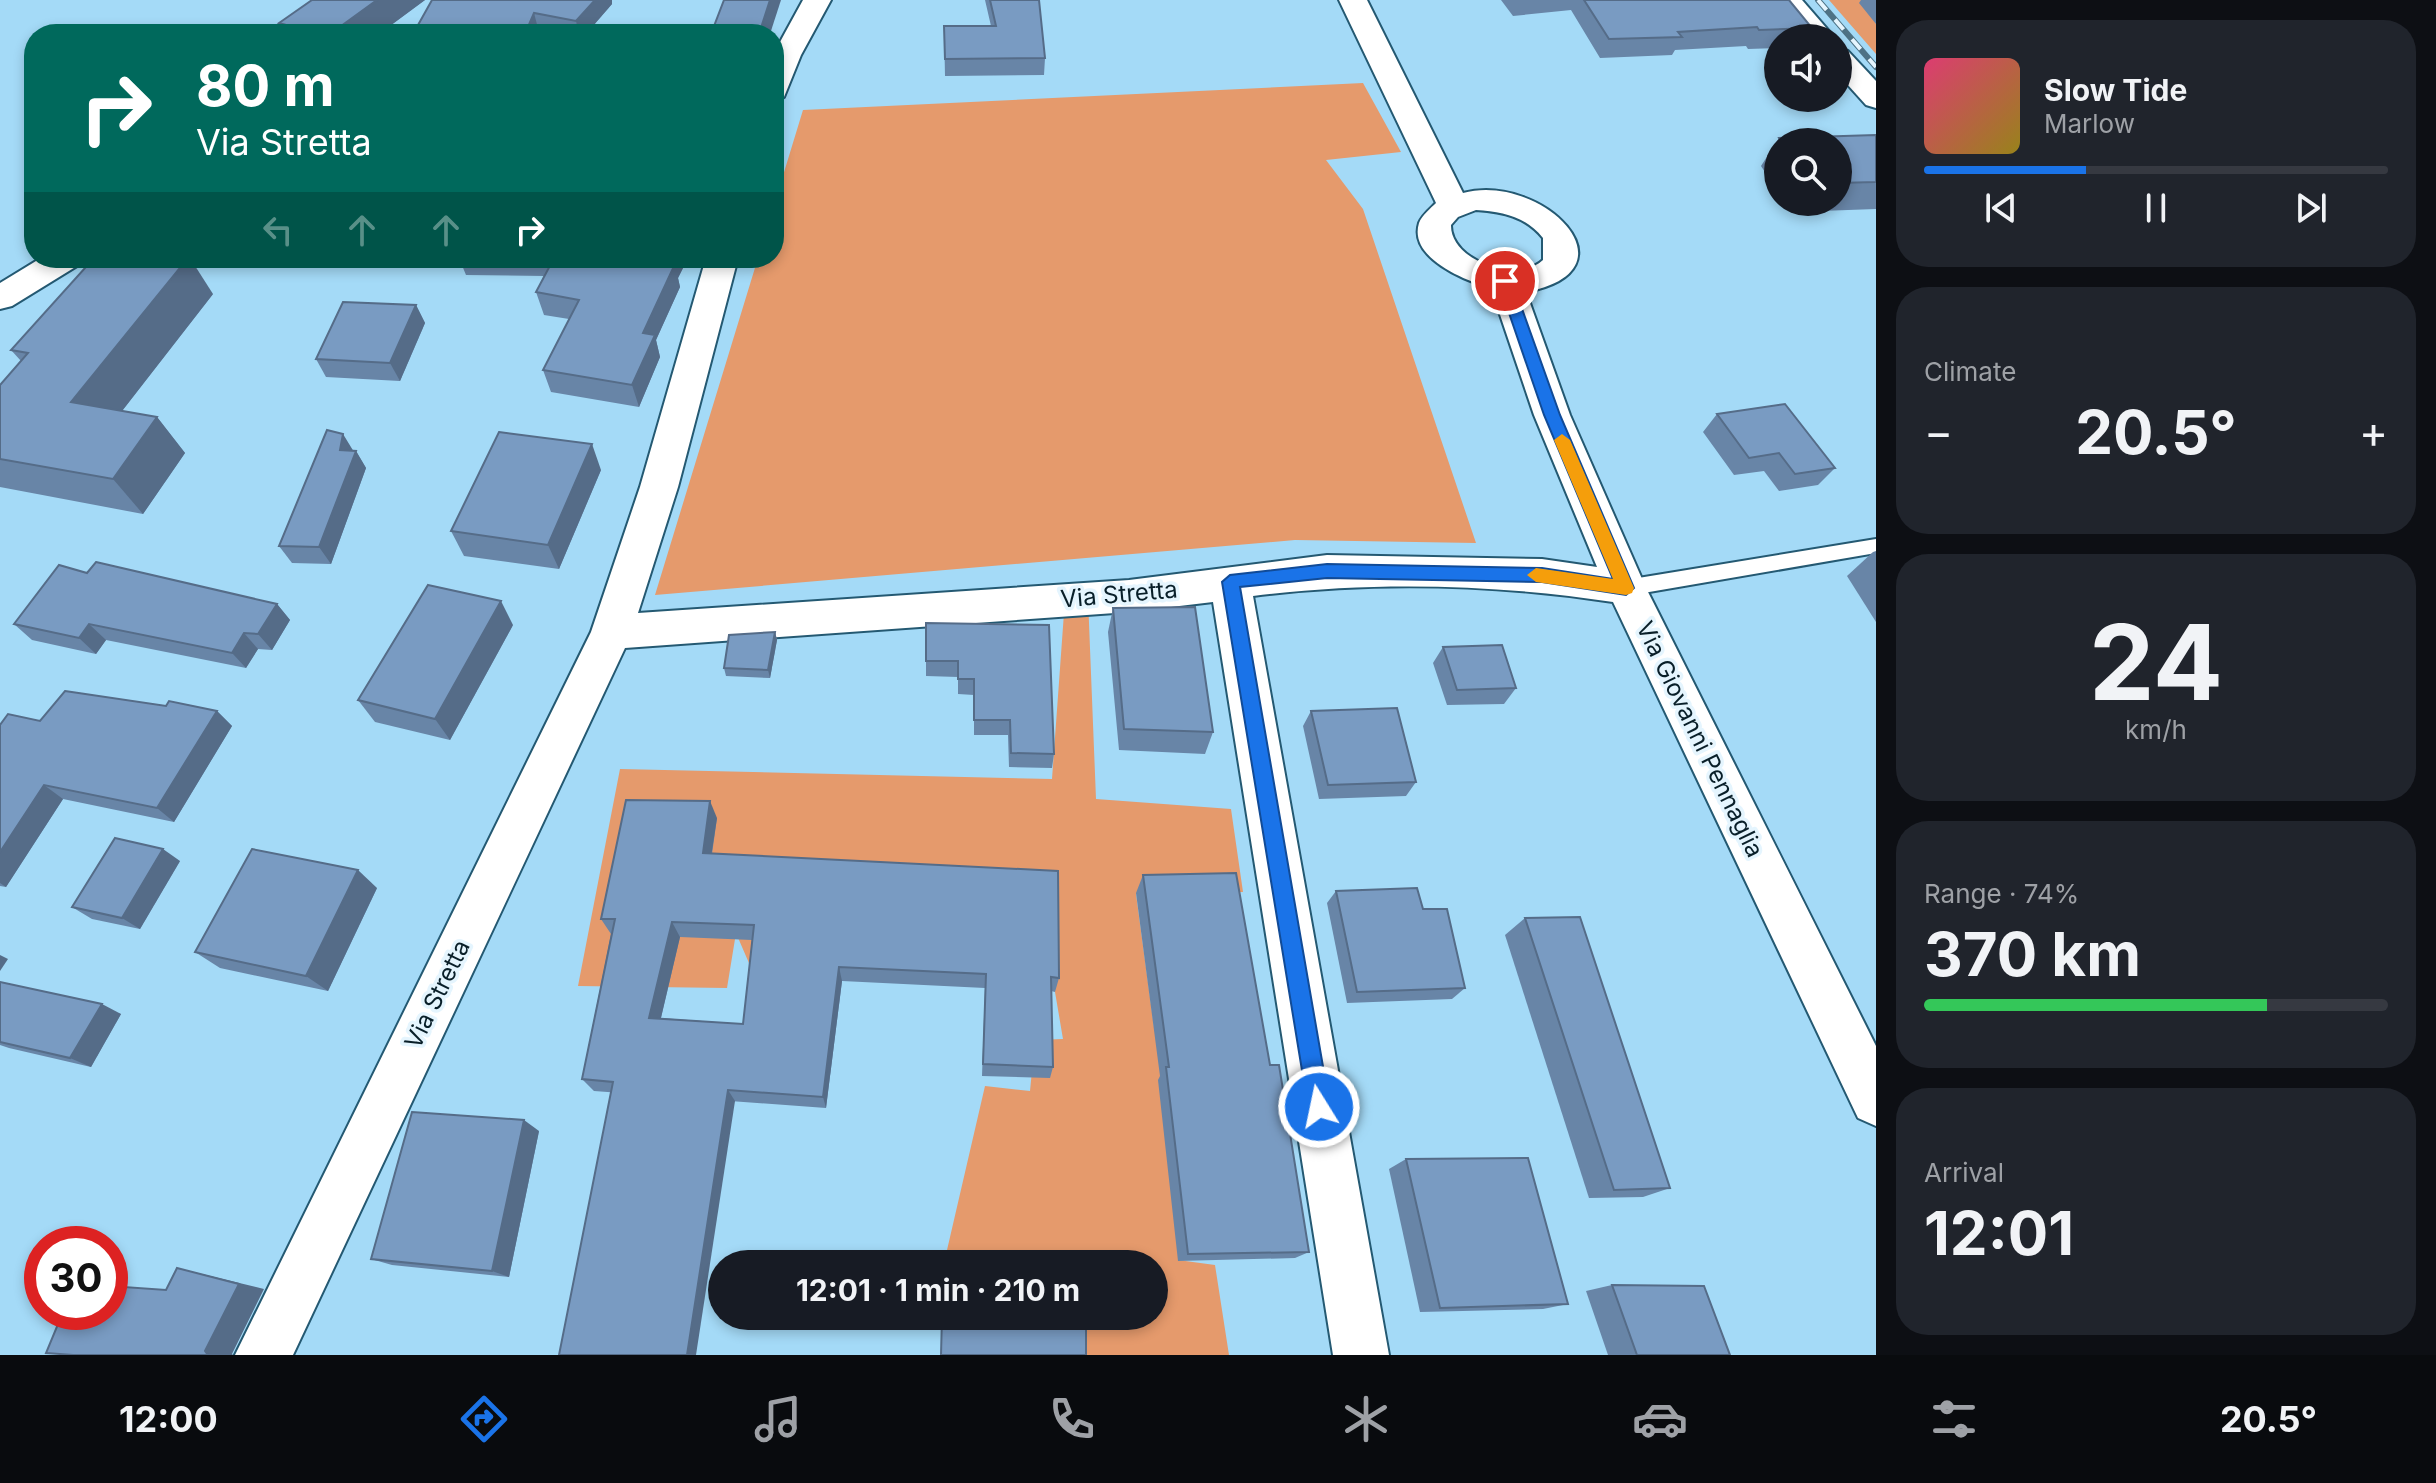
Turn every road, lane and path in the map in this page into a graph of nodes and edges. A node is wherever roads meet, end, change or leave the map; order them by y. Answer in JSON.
{"nodes":[{"id":1,"x":817,"y":0,"type":"edge"},
{"id":2,"x":1353,"y":0,"type":"edge"},
{"id":3,"x":1787,"y":0,"type":"edge"},
{"id":4,"x":1808,"y":24,"type":"edge"},
{"id":5,"x":784,"y":63,"type":"edge"},
{"id":6,"x":1852,"y":72,"type":"edge"},
{"id":7,"x":1876,"y":99,"type":"edge"},
{"id":8,"x":1453,"y":205,"type":"junction"},
{"id":9,"x":49,"y":268,"type":"edge"},
{"id":10,"x":719,"y":268,"type":"edge"},
{"id":11,"x":1505,"y":281,"type":"junction"},
{"id":12,"x":0,"y":298,"type":"edge"},
{"id":13,"x":1876,"y":546,"type":"edge"},
{"id":14,"x":1230,"y":582,"type":"junction"},
{"id":15,"x":1626,"y":588,"type":"junction"},
{"id":16,"x":612,"y":632,"type":"junction"},
{"id":17,"x":1876,"y":1100,"type":"edge"},
{"id":18,"x":263,"y":1355,"type":"edge"},
{"id":19,"x":1361,"y":1355,"type":"edge"}],
"edges":[{"from":1,"to":5,"type":"street"},
{"from":2,"to":8,"type":"street"},
{"from":3,"to":4,"type":"street"},
{"from":6,"to":7,"type":"street"},
{"from":8,"to":11,"type":"street"},
{"from":8,"to":11,"type":"street"},
{"from":9,"to":12,"type":"street"},
{"from":10,"to":16,"type":"street","name":"Via Stretta"},
{"from":11,"to":15,"type":"street","name":"Via Giovanni Pennaglia"},
{"from":13,"to":15,"type":"lane"},
{"from":14,"to":15,"type":"street","name":"Via Stretta"},
{"from":14,"to":16,"type":"street","name":"Via Stretta"},
{"from":14,"to":19,"type":"street"},
{"from":15,"to":17,"type":"street","name":"Via Giovanni Pennaglia"},
{"from":16,"to":18,"type":"street","name":"Via Stretta"}]}
